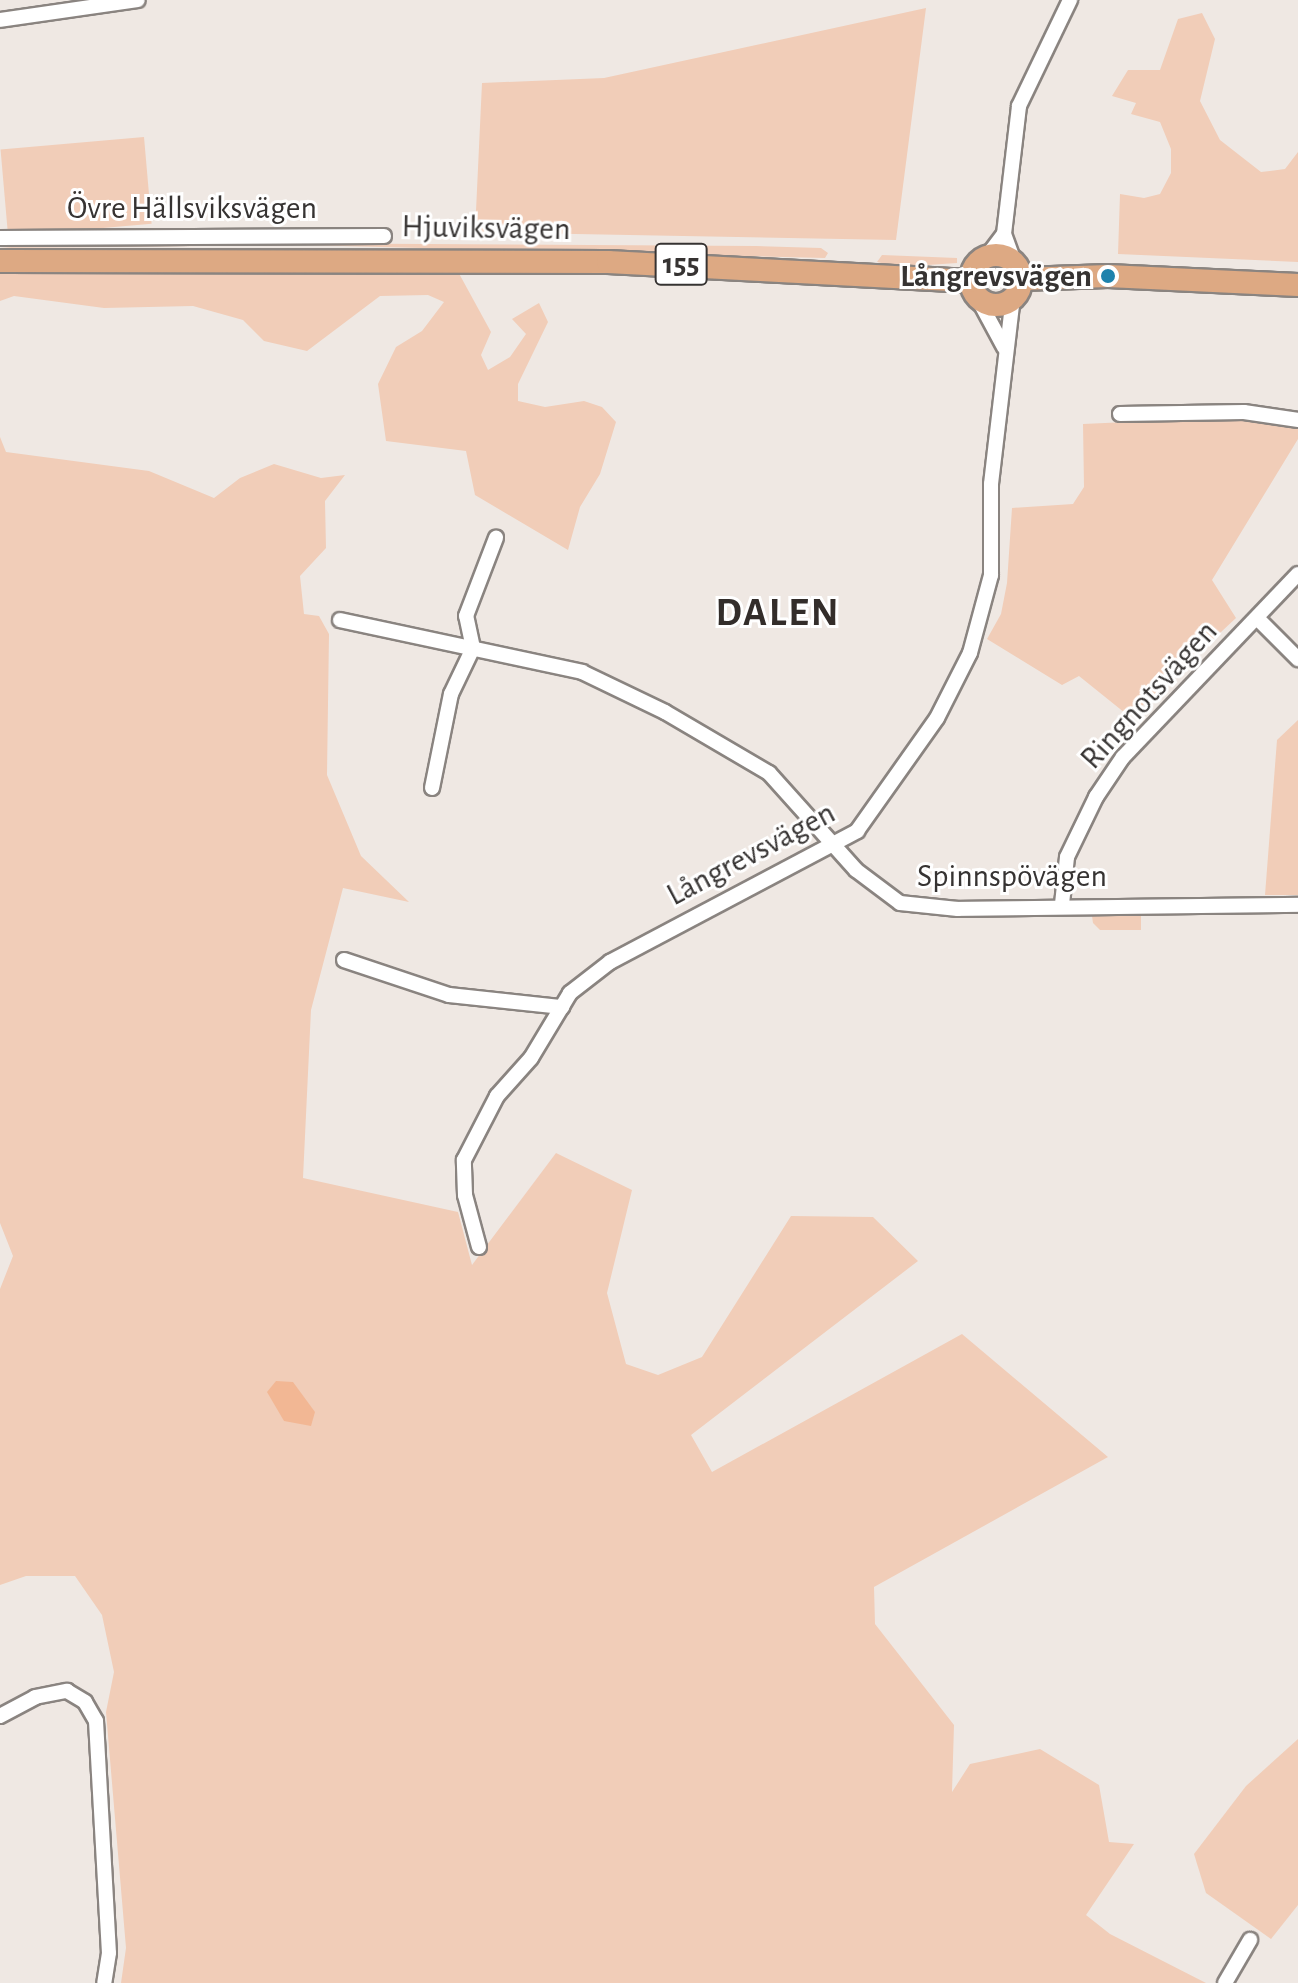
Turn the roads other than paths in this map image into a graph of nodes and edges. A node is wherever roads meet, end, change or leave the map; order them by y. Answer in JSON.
{"nodes":[{"id":1,"x":138,"y":0,"type":"edge"},
{"id":2,"x":1070,"y":0,"type":"edge"},
{"id":3,"x":0,"y":20,"type":"edge"},
{"id":4,"x":1004,"y":234,"type":"junction"},
{"id":5,"x":384,"y":236,"type":"dead end"},
{"id":6,"x":0,"y":238,"type":"edge"},
{"id":7,"x":985,"y":259,"type":"junction"},
{"id":8,"x":0,"y":261,"type":"edge"},
{"id":9,"x":1016,"y":280,"type":"junction"},
{"id":10,"x":1298,"y":285,"type":"edge"},
{"id":11,"x":974,"y":290,"type":"junction"},
{"id":12,"x":1004,"y":348,"type":"junction"},
{"id":13,"x":1120,"y":414,"type":"dead end"},
{"id":14,"x":1298,"y":420,"type":"edge"},
{"id":15,"x":496,"y":538,"type":"dead end"},
{"id":16,"x":1298,"y":574,"type":"edge"},
{"id":17,"x":1258,"y":619,"type":"junction"},
{"id":18,"x":340,"y":620,"type":"dead end"},
{"id":19,"x":473,"y":648,"type":"junction"},
{"id":20,"x":1298,"y":659,"type":"edge"},
{"id":21,"x":432,"y":788,"type":"dead end"},
{"id":22,"x":832,"y":846,"type":"junction"},
{"id":23,"x":1062,"y":904,"type":"junction"},
{"id":24,"x":1298,"y":905,"type":"edge"},
{"id":25,"x":344,"y":960,"type":"dead end"},
{"id":26,"x":562,"y":1007,"type":"junction"},
{"id":27,"x":479,"y":1247,"type":"dead end"},
{"id":28,"x":0,"y":1716,"type":"edge"},
{"id":29,"x":1250,"y":1940,"type":"dead end"},
{"id":30,"x":104,"y":1983,"type":"edge"},
{"id":31,"x":1225,"y":1983,"type":"edge"}],
"edges":[{"from":1,"to":3,"type":"street"},
{"from":2,"to":4,"type":"street"},
{"from":4,"to":7,"type":"street"},
{"from":4,"to":9,"type":"street"},
{"from":5,"to":6,"type":"street","name":"Övre Hällsviksvägen"},
{"from":7,"to":9,"type":"main road","name":"Hjuviksvägen","number":"155"},
{"from":7,"to":11,"type":"main road"},
{"from":8,"to":11,"type":"main road","name":"Hjuviksvägen","number":"155"},
{"from":9,"to":10,"type":"main road","name":"Hjuviksvägen","number":"155"},
{"from":9,"to":11,"type":"main road","name":"Hjuviksvägen","number":"155"},
{"from":9,"to":12,"type":"street","name":"Långrevsvägen"},
{"from":11,"to":12,"type":"street"},
{"from":12,"to":22,"type":"street","name":"Långrevsvägen"},
{"from":13,"to":14,"type":"street"},
{"from":15,"to":19,"type":"street"},
{"from":16,"to":17,"type":"street","name":"Ringnotsvägen"},
{"from":17,"to":20,"type":"street","name":"Ringnotsvägen"},
{"from":17,"to":23,"type":"street","name":"Ringnotsvägen"},
{"from":18,"to":19,"type":"street","name":"Spinnspövägen"},
{"from":19,"to":21,"type":"street"},
{"from":19,"to":22,"type":"street","name":"Spinnspövägen"},
{"from":22,"to":23,"type":"street","name":"Spinnspövägen"},
{"from":22,"to":26,"type":"street","name":"Långrevsvägen"},
{"from":23,"to":24,"type":"street","name":"Spinnspövägen"},
{"from":25,"to":26,"type":"street"},
{"from":26,"to":27,"type":"street","name":"Långrevsvägen"},
{"from":28,"to":30,"type":"street"},
{"from":29,"to":31,"type":"street"}]}
